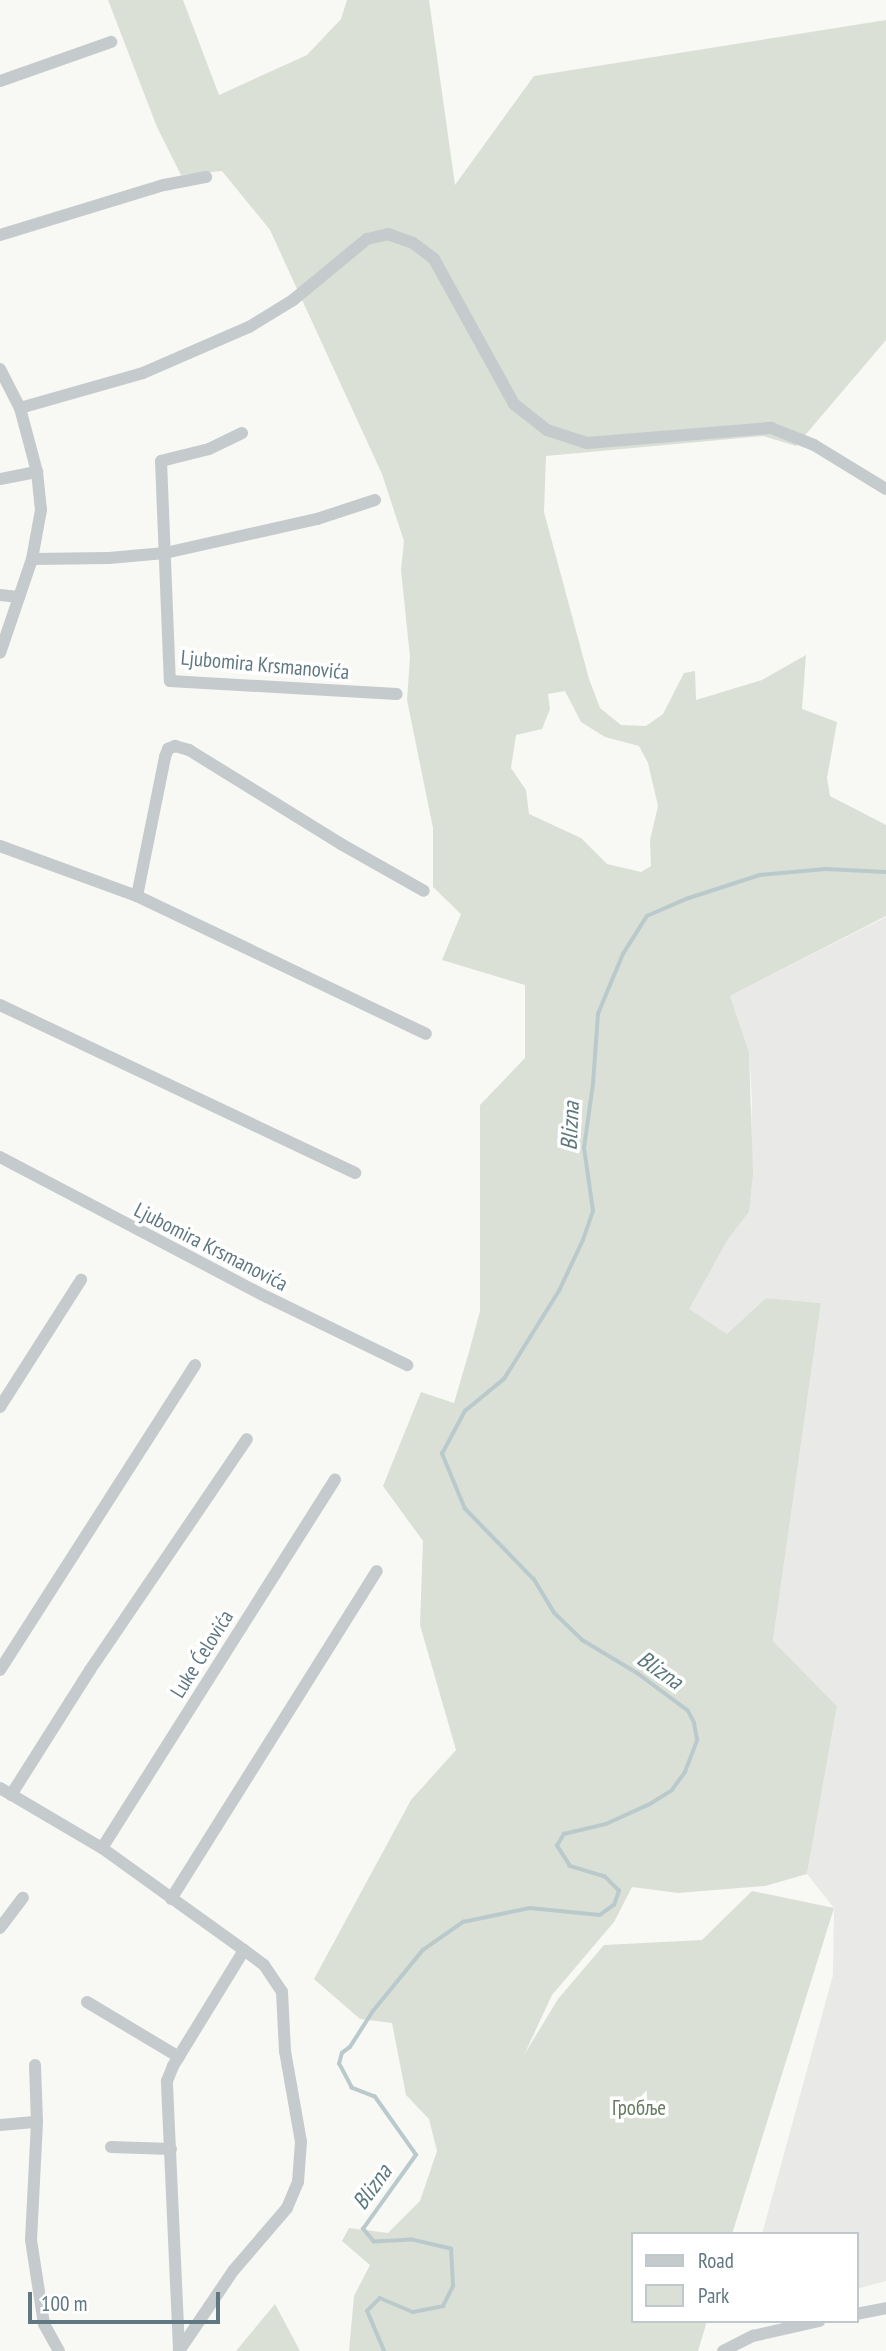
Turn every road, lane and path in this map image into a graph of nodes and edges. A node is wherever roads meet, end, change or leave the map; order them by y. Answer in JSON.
{"nodes":[{"id":1,"x":111,"y":42,"type":"dead end"},
{"id":2,"x":0,"y":81,"type":"edge"},
{"id":3,"x":206,"y":177,"type":"dead end"},
{"id":4,"x":0,"y":235,"type":"edge"},
{"id":5,"x":0,"y":369,"type":"edge"},
{"id":6,"x":20,"y":408,"type":"junction"},
{"id":7,"x":242,"y":433,"type":"dead end"},
{"id":8,"x":37,"y":472,"type":"junction"},
{"id":9,"x":0,"y":479,"type":"edge"},
{"id":10,"x":886,"y":489,"type":"edge"},
{"id":11,"x":375,"y":500,"type":"dead end"},
{"id":12,"x":165,"y":552,"type":"junction"},
{"id":13,"x":32,"y":559,"type":"junction"},
{"id":14,"x":0,"y":595,"type":"edge"},
{"id":15,"x":19,"y":597,"type":"junction"},
{"id":16,"x":0,"y":653,"type":"edge"},
{"id":17,"x":397,"y":694,"type":"dead end"},
{"id":18,"x":0,"y":845,"type":"edge"},
{"id":19,"x":424,"y":891,"type":"dead end"},
{"id":20,"x":137,"y":896,"type":"junction"},
{"id":21,"x":0,"y":1005,"type":"edge"},
{"id":22,"x":426,"y":1034,"type":"dead end"},
{"id":23,"x":0,"y":1157,"type":"edge"},
{"id":24,"x":355,"y":1173,"type":"dead end"},
{"id":25,"x":81,"y":1280,"type":"dead end"},
{"id":26,"x":195,"y":1365,"type":"dead end"},
{"id":27,"x":407,"y":1365,"type":"dead end"},
{"id":28,"x":0,"y":1407,"type":"edge"},
{"id":29,"x":247,"y":1439,"type":"dead end"},
{"id":30,"x":335,"y":1480,"type":"dead end"},
{"id":31,"x":377,"y":1571,"type":"dead end"},
{"id":32,"x":0,"y":1670,"type":"edge"},
{"id":33,"x":5,"y":1792,"type":"edge"},
{"id":34,"x":102,"y":1848,"type":"junction"},
{"id":35,"x":23,"y":1898,"type":"dead end"},
{"id":36,"x":171,"y":1899,"type":"junction"},
{"id":37,"x":0,"y":1928,"type":"edge"},
{"id":38,"x":244,"y":1950,"type":"junction"},
{"id":39,"x":87,"y":2002,"type":"dead end"},
{"id":40,"x":179,"y":2056,"type":"junction"},
{"id":41,"x":35,"y":2065,"type":"dead end"},
{"id":42,"x":37,"y":2122,"type":"junction"},
{"id":43,"x":0,"y":2125,"type":"edge"},
{"id":44,"x":111,"y":2147,"type":"dead end"},
{"id":45,"x":171,"y":2149,"type":"junction"},
{"id":46,"x":886,"y":2308,"type":"edge"},
{"id":47,"x":858,"y":2314,"type":"edge"},
{"id":48,"x":810,"y":2323,"type":"edge"},
{"id":49,"x":59,"y":2351,"type":"edge"},
{"id":50,"x":179,"y":2351,"type":"edge"},
{"id":51,"x":723,"y":2351,"type":"edge"}],
"edges":[{"from":1,"to":2,"type":"street"},
{"from":3,"to":4,"type":"street"},
{"from":5,"to":6,"type":"street"},
{"from":6,"to":8,"type":"street"},
{"from":6,"to":10,"type":"street"},
{"from":7,"to":12,"type":"street","name":"Ljubomira Krsmanovića"},
{"from":8,"to":9,"type":"street"},
{"from":8,"to":13,"type":"street"},
{"from":11,"to":12,"type":"street"},
{"from":12,"to":13,"type":"street"},
{"from":12,"to":17,"type":"street","name":"Ljubomira Krsmanovića"},
{"from":13,"to":15,"type":"street"},
{"from":14,"to":15,"type":"street"},
{"from":15,"to":16,"type":"street"},
{"from":18,"to":20,"type":"street"},
{"from":19,"to":20,"type":"street"},
{"from":20,"to":22,"type":"street"},
{"from":21,"to":24,"type":"street"},
{"from":23,"to":27,"type":"street","name":"Ljubomira Krsmanovića"},
{"from":25,"to":28,"type":"street"},
{"from":26,"to":32,"type":"street"},
{"from":29,"to":33,"type":"street"},
{"from":30,"to":34,"type":"street","name":"Luke Ćelovića"},
{"from":31,"to":36,"type":"street"},
{"from":33,"to":34,"type":"street"},
{"from":34,"to":36,"type":"street"},
{"from":35,"to":37,"type":"street"},
{"from":36,"to":38,"type":"street"},
{"from":38,"to":40,"type":"street"},
{"from":38,"to":50,"type":"street"},
{"from":39,"to":40,"type":"street"},
{"from":40,"to":45,"type":"street"},
{"from":41,"to":42,"type":"street"},
{"from":42,"to":43,"type":"street"},
{"from":42,"to":49,"type":"street"},
{"from":44,"to":45,"type":"street"},
{"from":45,"to":50,"type":"street"},
{"from":46,"to":47,"type":"street"},
{"from":48,"to":51,"type":"street"}]}
